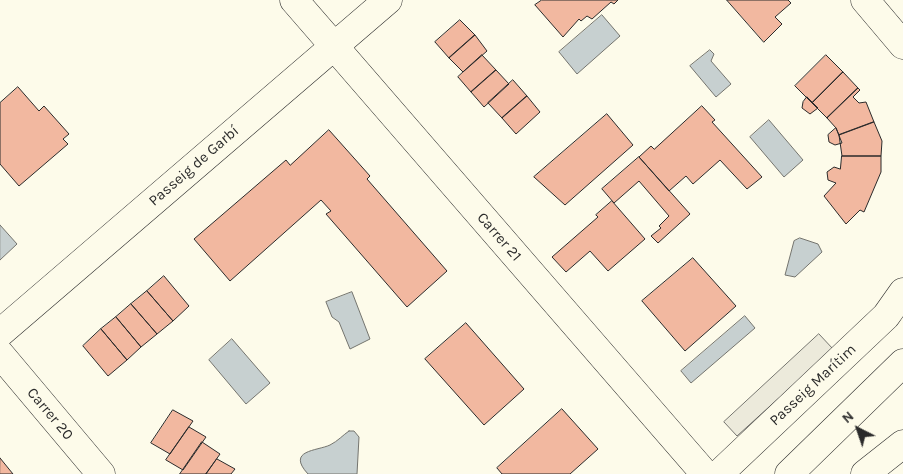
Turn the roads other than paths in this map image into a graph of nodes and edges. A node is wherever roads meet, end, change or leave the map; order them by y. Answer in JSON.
{"nodes":[{"id":1,"x":294,"y":0,"type":"edge"},
{"id":2,"x":388,"y":0,"type":"edge"},
{"id":3,"x":866,"y":0,"type":"edge"},
{"id":4,"x":903,"y":45,"type":"edge"},
{"id":5,"x":333,"y":46,"type":"junction"},
{"id":6,"x":903,"y":292,"type":"edge"},
{"id":7,"x":0,"y":334,"type":"edge"},
{"id":8,"x":0,"y":354,"type":"edge"},
{"id":9,"x":903,"y":363,"type":"edge"},
{"id":10,"x":903,"y":444,"type":"edge"},
{"id":11,"x":101,"y":474,"type":"edge"},
{"id":12,"x":705,"y":474,"type":"edge"},
{"id":13,"x":719,"y":474,"type":"edge"},
{"id":14,"x":789,"y":474,"type":"edge"},
{"id":15,"x":865,"y":474,"type":"edge"}],
"edges":[{"from":1,"to":5,"type":"street","name":"Carrer 21"},
{"from":2,"to":5,"type":"street","name":"Passeig de Garbí"},
{"from":3,"to":4,"type":"street"},
{"from":5,"to":7,"type":"street","name":"Passeig de Garbí"},
{"from":5,"to":12,"type":"street","name":"Carrer 21"},
{"from":6,"to":13,"type":"street","name":"Passeig Marítim"},
{"from":8,"to":11,"type":"street","name":"Carrer 20"},
{"from":9,"to":14,"type":"street"},
{"from":10,"to":15,"type":"street"}]}
